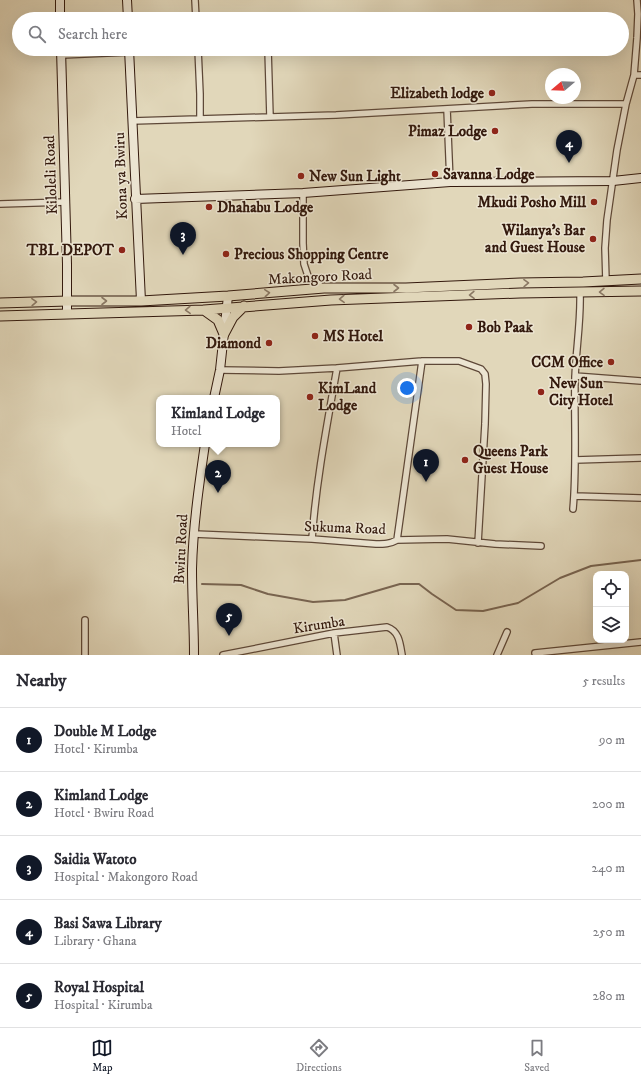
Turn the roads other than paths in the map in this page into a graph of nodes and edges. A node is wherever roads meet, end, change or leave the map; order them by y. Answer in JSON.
{"nodes":[{"id":1,"x":60,"y":0,"type":"edge"},
{"id":2,"x":127,"y":0,"type":"edge"},
{"id":3,"x":194,"y":0,"type":"edge"},
{"id":4,"x":637,"y":0,"type":"edge"},
{"id":5,"x":60,"y":12,"type":"edge"},
{"id":6,"x":128,"y":12,"type":"edge"},
{"id":7,"x":195,"y":12,"type":"edge"},
{"id":8,"x":62,"y":56,"type":"edge"},
{"id":9,"x":129,"y":56,"type":"edge"},
{"id":10,"x":198,"y":56,"type":"edge"},
{"id":11,"x":268,"y":56,"type":"edge"},
{"id":12,"x":634,"y":75,"type":"junction"},
{"id":13,"x":641,"y":75,"type":"edge"},
{"id":14,"x":626,"y":104,"type":"junction"},
{"id":15,"x":447,"y":109,"type":"junction"},
{"id":16,"x":270,"y":117,"type":"junction"},
{"id":17,"x":200,"y":118,"type":"junction"},
{"id":18,"x":132,"y":120,"type":"junction"},
{"id":19,"x":641,"y":178,"type":"edge"},
{"id":20,"x":613,"y":181,"type":"junction"},
{"id":21,"x":450,"y":182,"type":"junction"},
{"id":22,"x":303,"y":193,"type":"junction"},
{"id":23,"x":136,"y":199,"type":"junction"},
{"id":24,"x":66,"y":202,"type":"junction"},
{"id":25,"x":0,"y":204,"type":"edge"},
{"id":26,"x":641,"y":279,"type":"edge"},
{"id":27,"x":606,"y":280,"type":"junction"},
{"id":28,"x":324,"y":288,"type":"junction"},
{"id":29,"x":641,"y":291,"type":"edge"},
{"id":30,"x":580,"y":293,"type":"junction"},
{"id":31,"x":228,"y":296,"type":"junction"},
{"id":32,"x":68,"y":301,"type":"junction"},
{"id":33,"x":141,"y":301,"type":"junction"},
{"id":34,"x":0,"y":303,"type":"edge"},
{"id":35,"x":244,"y":306,"type":"junction"},
{"id":36,"x":227,"y":308,"type":"junction"},
{"id":37,"x":204,"y":310,"type":"junction"},
{"id":38,"x":67,"y":314,"type":"junction"},
{"id":39,"x":0,"y":316,"type":"edge"},
{"id":40,"x":224,"y":334,"type":"junction"},
{"id":41,"x":422,"y":362,"type":"junction"},
{"id":42,"x":337,"y":368,"type":"junction"},
{"id":43,"x":220,"y":370,"type":"junction"},
{"id":44,"x":575,"y":376,"type":"junction"},
{"id":45,"x":641,"y":381,"type":"edge"},
{"id":46,"x":215,"y":395,"type":"edge"},
{"id":47,"x":205,"y":447,"type":"edge"},
{"id":48,"x":641,"y":458,"type":"edge"},
{"id":49,"x":575,"y":460,"type":"junction"},
{"id":50,"x":574,"y":496,"type":"junction"},
{"id":51,"x":641,"y":498,"type":"edge"},
{"id":52,"x":573,"y":509,"type":"dead end"},
{"id":53,"x":194,"y":534,"type":"junction"},
{"id":54,"x":312,"y":539,"type":"junction"},
{"id":55,"x":397,"y":540,"type":"junction"},
{"id":56,"x":478,"y":543,"type":"junction"},
{"id":57,"x":541,"y":546,"type":"dead end"},
{"id":58,"x":85,"y":620,"type":"dead end"},
{"id":59,"x":507,"y":632,"type":"dead end"},
{"id":60,"x":334,"y":633,"type":"junction"},
{"id":61,"x":641,"y":642,"type":"edge"},
{"id":62,"x":578,"y":652,"type":"edge"},
{"id":63,"x":535,"y":653,"type":"dead end"},
{"id":64,"x":85,"y":655,"type":"edge"},
{"id":65,"x":194,"y":655,"type":"edge"},
{"id":66,"x":223,"y":655,"type":"edge"},
{"id":67,"x":338,"y":655,"type":"edge"},
{"id":68,"x":402,"y":655,"type":"edge"},
{"id":69,"x":497,"y":655,"type":"edge"}],
"edges":[{"from":1,"to":5,"type":"street"},
{"from":2,"to":6,"type":"street"},
{"from":3,"to":7,"type":"street"},
{"from":4,"to":12,"type":"street"},
{"from":8,"to":24,"type":"street","name":"Kiloleli Road"},
{"from":9,"to":18,"type":"street","name":"Kona ya Bwiru"},
{"from":10,"to":17,"type":"street"},
{"from":11,"to":16,"type":"street"},
{"from":12,"to":13,"type":"street"},
{"from":12,"to":14,"type":"street"},
{"from":14,"to":15,"type":"street"},
{"from":14,"to":20,"type":"street"},
{"from":15,"to":16,"type":"street"},
{"from":15,"to":21,"type":"street"},
{"from":16,"to":17,"type":"street"},
{"from":17,"to":18,"type":"street"},
{"from":18,"to":23,"type":"street","name":"Kona ya Bwiru"},
{"from":19,"to":20,"type":"street"},
{"from":20,"to":21,"type":"street"},
{"from":20,"to":27,"type":"street"},
{"from":21,"to":22,"type":"street"},
{"from":22,"to":23,"type":"street"},
{"from":22,"to":28,"type":"street"},
{"from":23,"to":33,"type":"street","name":"Kona ya Bwiru"},
{"from":24,"to":25,"type":"street"},
{"from":24,"to":32,"type":"street","name":"Kiloleli Road"},
{"from":26,"to":27,"type":"main road","name":"Makongoro Road"},
{"from":28,"to":27,"type":"main road","name":"Makongoro Road","one_way":true},
{"from":31,"to":28,"type":"main road","name":"Makongoro Road","one_way":true},
{"from":29,"to":30,"type":"main road","name":"Makongoro Road","one_way":true},
{"from":30,"to":35,"type":"main road","name":"Makongoro Road","one_way":true},
{"from":30,"to":44,"type":"street"},
{"from":31,"to":33,"type":"main road","name":"Makongoro Road"},
{"from":31,"to":36,"type":"street"},
{"from":32,"to":33,"type":"main road","name":"Makongoro Road","one_way":true},
{"from":34,"to":32,"type":"main road","name":"Makongoro Road","one_way":true},
{"from":32,"to":38,"type":"street","name":"Kiloleli Road"},
{"from":35,"to":36,"type":"main road","name":"Makongoro Road"},
{"from":35,"to":40,"type":"main road"},
{"from":36,"to":37,"type":"main road","name":"Makongoro Road"},
{"from":36,"to":40,"type":"street"},
{"from":37,"to":38,"type":"main road","name":"Makongoro Road","one_way":true},
{"from":37,"to":40,"type":"main road"},
{"from":38,"to":39,"type":"main road","name":"Makongoro Road"},
{"from":40,"to":43,"type":"street"},
{"from":41,"to":42,"type":"street"},
{"from":41,"to":55,"type":"street"},
{"from":41,"to":56,"type":"street"},
{"from":42,"to":43,"type":"street"},
{"from":42,"to":54,"type":"street"},
{"from":43,"to":46,"type":"street"},
{"from":44,"to":45,"type":"street"},
{"from":44,"to":49,"type":"street"},
{"from":47,"to":53,"type":"street","name":"Bwiru Road"},
{"from":48,"to":49,"type":"street"},
{"from":49,"to":50,"type":"street"},
{"from":50,"to":51,"type":"street"},
{"from":50,"to":52,"type":"street"},
{"from":53,"to":54,"type":"street","name":"Sukuma Road"},
{"from":53,"to":65,"type":"street","name":"Bwiru Road"},
{"from":54,"to":55,"type":"street","name":"Sukuma Road"},
{"from":55,"to":56,"type":"street","name":"Sukuma Road"},
{"from":56,"to":57,"type":"street","name":"Sukuma Road"},
{"from":58,"to":64,"type":"street"},
{"from":59,"to":69,"type":"street"},
{"from":60,"to":66,"type":"street","name":"Kirumba"},
{"from":60,"to":67,"type":"street"},
{"from":60,"to":68,"type":"street","name":"Kirumba"},
{"from":61,"to":62,"type":"street"},
{"from":62,"to":63,"type":"street"}]}
